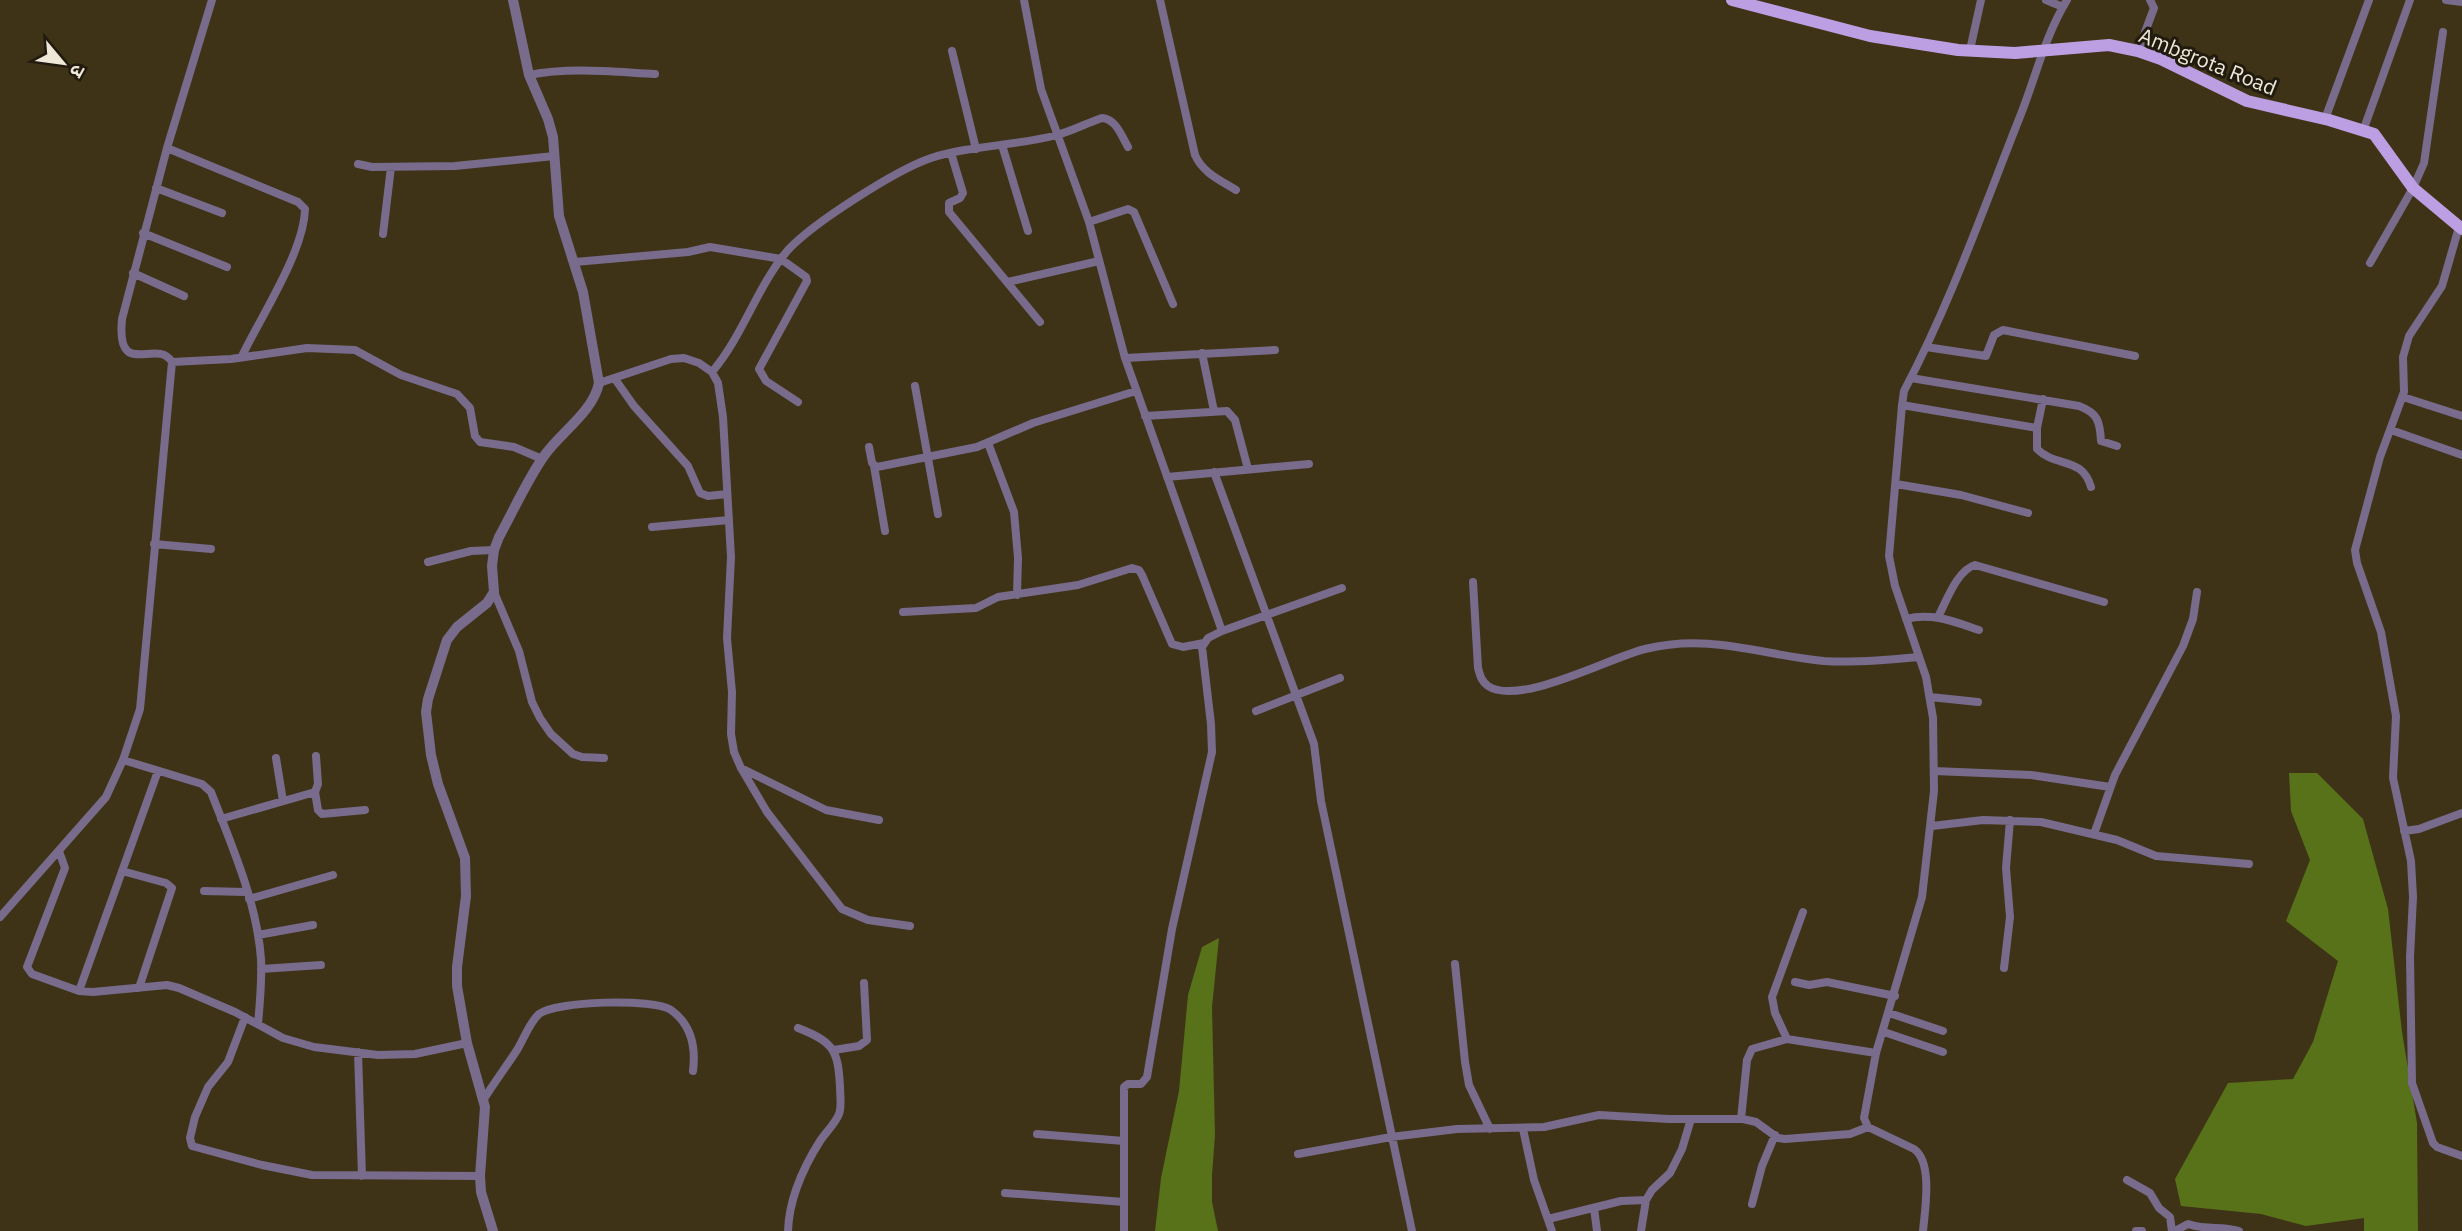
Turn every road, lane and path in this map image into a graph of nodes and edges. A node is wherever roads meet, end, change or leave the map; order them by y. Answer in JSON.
{"nodes":[{"id":1,"x":212,"y":0,"type":"edge"},
{"id":2,"x":513,"y":0,"type":"edge"},
{"id":3,"x":1024,"y":0,"type":"edge"},
{"id":4,"x":1160,"y":0,"type":"edge"},
{"id":5,"x":1732,"y":0,"type":"edge"},
{"id":6,"x":1981,"y":0,"type":"edge"},
{"id":7,"x":2046,"y":0,"type":"edge"},
{"id":8,"x":2150,"y":0,"type":"edge"},
{"id":9,"x":2369,"y":0,"type":"edge"},
{"id":10,"x":2410,"y":0,"type":"edge"},
{"id":11,"x":2446,"y":0,"type":"edge"},
{"id":12,"x":2462,"y":2,"type":"edge"},
{"id":13,"x":2065,"y":3,"type":"edge"},
{"id":14,"x":2442,"y":32,"type":"dead end"},
{"id":15,"x":1970,"y":50,"type":"junction"},
{"id":16,"x":952,"y":51,"type":"dead end"},
{"id":17,"x":2042,"y":51,"type":"junction"},
{"id":18,"x":2138,"y":51,"type":"junction"},
{"id":19,"x":655,"y":74,"type":"dead end"},
{"id":20,"x":530,"y":75,"type":"junction"},
{"id":21,"x":2325,"y":119,"type":"junction"},
{"id":22,"x":2363,"y":131,"type":"junction"},
{"id":23,"x":1058,"y":135,"type":"junction"},
{"id":24,"x":1002,"y":145,"type":"junction"},
{"id":25,"x":1128,"y":146,"type":"dead end"},
{"id":26,"x":167,"y":148,"type":"junction"},
{"id":27,"x":976,"y":149,"type":"junction"},
{"id":28,"x":951,"y":153,"type":"junction"},
{"id":29,"x":555,"y":156,"type":"junction"},
{"id":30,"x":358,"y":164,"type":"dead end"},
{"id":31,"x":391,"y":167,"type":"junction"},
{"id":32,"x":156,"y":188,"type":"junction"},
{"id":33,"x":2413,"y":188,"type":"junction"},
{"id":34,"x":1236,"y":190,"type":"dead end"},
{"id":35,"x":222,"y":213,"type":"dead end"},
{"id":36,"x":1089,"y":222,"type":"junction"},
{"id":37,"x":2460,"y":228,"type":"edge"},
{"id":38,"x":1028,"y":231,"type":"dead end"},
{"id":39,"x":144,"y":233,"type":"junction"},
{"id":40,"x":383,"y":234,"type":"dead end"},
{"id":41,"x":781,"y":259,"type":"junction"},
{"id":42,"x":1098,"y":261,"type":"junction"},
{"id":43,"x":575,"y":262,"type":"junction"},
{"id":44,"x":2370,"y":263,"type":"dead end"},
{"id":45,"x":227,"y":267,"type":"dead end"},
{"id":46,"x":133,"y":273,"type":"junction"},
{"id":47,"x":1008,"y":282,"type":"junction"},
{"id":48,"x":184,"y":296,"type":"dead end"},
{"id":49,"x":1173,"y":304,"type":"dead end"},
{"id":50,"x":1040,"y":322,"type":"dead end"},
{"id":51,"x":1926,"y":347,"type":"junction"},
{"id":52,"x":1275,"y":350,"type":"dead end"},
{"id":53,"x":1202,"y":353,"type":"junction"},
{"id":54,"x":242,"y":356,"type":"junction"},
{"id":55,"x":2135,"y":356,"type":"dead end"},
{"id":56,"x":1125,"y":358,"type":"junction"},
{"id":57,"x":172,"y":362,"type":"junction"},
{"id":58,"x":712,"y":372,"type":"junction"},
{"id":59,"x":1911,"y":378,"type":"junction"},
{"id":60,"x":615,"y":379,"type":"junction"},
{"id":61,"x":599,"y":383,"type":"junction"},
{"id":62,"x":915,"y":386,"type":"dead end"},
{"id":63,"x":1136,"y":391,"type":"junction"},
{"id":64,"x":2403,"y":397,"type":"junction"},
{"id":65,"x":2043,"y":399,"type":"junction"},
{"id":66,"x":798,"y":402,"type":"dead end"},
{"id":67,"x":1902,"y":405,"type":"junction"},
{"id":68,"x":1214,"y":411,"type":"junction"},
{"id":69,"x":1145,"y":416,"type":"junction"},
{"id":70,"x":2462,"y":416,"type":"edge"},
{"id":71,"x":2037,"y":428,"type":"junction"},
{"id":72,"x":2391,"y":430,"type":"junction"},
{"id":73,"x":988,"y":443,"type":"junction"},
{"id":74,"x":2117,"y":446,"type":"dead end"},
{"id":75,"x":869,"y":447,"type":"dead end"},
{"id":76,"x":2462,"y":454,"type":"edge"},
{"id":77,"x":928,"y":457,"type":"junction"},
{"id":78,"x":542,"y":459,"type":"junction"},
{"id":79,"x":1309,"y":464,"type":"dead end"},
{"id":80,"x":874,"y":466,"type":"junction"},
{"id":81,"x":1248,"y":469,"type":"junction"},
{"id":82,"x":1214,"y":472,"type":"junction"},
{"id":83,"x":1167,"y":477,"type":"junction"},
{"id":84,"x":1896,"y":484,"type":"junction"},
{"id":85,"x":2091,"y":486,"type":"dead end"},
{"id":86,"x":727,"y":494,"type":"junction"},
{"id":87,"x":938,"y":513,"type":"dead end"},
{"id":88,"x":2028,"y":513,"type":"dead end"},
{"id":89,"x":729,"y":520,"type":"junction"},
{"id":90,"x":652,"y":527,"type":"dead end"},
{"id":91,"x":885,"y":531,"type":"dead end"},
{"id":92,"x":154,"y":544,"type":"junction"},
{"id":93,"x":211,"y":548,"type":"dead end"},
{"id":94,"x":494,"y":550,"type":"junction"},
{"id":95,"x":428,"y":562,"type":"dead end"},
{"id":96,"x":1473,"y":582,"type":"dead end"},
{"id":97,"x":1342,"y":588,"type":"dead end"},
{"id":98,"x":494,"y":592,"type":"junction"},
{"id":99,"x":2197,"y":592,"type":"dead end"},
{"id":100,"x":1017,"y":595,"type":"junction"},
{"id":101,"x":2104,"y":602,"type":"dead end"},
{"id":102,"x":903,"y":612,"type":"dead end"},
{"id":103,"x":1267,"y":616,"type":"junction"},
{"id":104,"x":1938,"y":617,"type":"junction"},
{"id":105,"x":1906,"y":619,"type":"junction"},
{"id":106,"x":1979,"y":630,"type":"dead end"},
{"id":107,"x":1222,"y":631,"type":"junction"},
{"id":108,"x":1204,"y":643,"type":"junction"},
{"id":109,"x":1919,"y":657,"type":"junction"},
{"id":110,"x":1340,"y":678,"type":"dead end"},
{"id":111,"x":1296,"y":697,"type":"junction"},
{"id":112,"x":1930,"y":697,"type":"junction"},
{"id":113,"x":1978,"y":702,"type":"dead end"},
{"id":114,"x":1256,"y":711,"type":"dead end"},
{"id":115,"x":316,"y":756,"type":"dead end"},
{"id":116,"x":276,"y":758,"type":"dead end"},
{"id":117,"x":604,"y":758,"type":"dead end"},
{"id":118,"x":123,"y":760,"type":"junction"},
{"id":119,"x":741,"y":768,"type":"junction"},
{"id":120,"x":158,"y":771,"type":"junction"},
{"id":121,"x":1934,"y":772,"type":"junction"},
{"id":122,"x":2110,"y":787,"type":"junction"},
{"id":123,"x":315,"y":792,"type":"junction"},
{"id":124,"x":283,"y":801,"type":"junction"},
{"id":125,"x":365,"y":810,"type":"dead end"},
{"id":126,"x":2462,"y":813,"type":"edge"},
{"id":127,"x":221,"y":819,"type":"junction"},
{"id":128,"x":879,"y":820,"type":"dead end"},
{"id":129,"x":2010,"y":820,"type":"junction"},
{"id":130,"x":1932,"y":827,"type":"junction"},
{"id":131,"x":2403,"y":831,"type":"junction"},
{"id":132,"x":2094,"y":834,"type":"junction"},
{"id":133,"x":59,"y":851,"type":"junction"},
{"id":134,"x":2249,"y":864,"type":"dead end"},
{"id":135,"x":122,"y":871,"type":"junction"},
{"id":136,"x":333,"y":875,"type":"dead end"},
{"id":137,"x":204,"y":891,"type":"dead end"},
{"id":138,"x":247,"y":895,"type":"junction"},
{"id":139,"x":1802,"y":912,"type":"dead end"},
{"id":140,"x":0,"y":917,"type":"edge"},
{"id":141,"x":313,"y":925,"type":"dead end"},
{"id":142,"x":910,"y":926,"type":"dead end"},
{"id":143,"x":258,"y":935,"type":"junction"},
{"id":144,"x":1455,"y":964,"type":"dead end"},
{"id":145,"x":321,"y":965,"type":"dead end"},
{"id":146,"x":2004,"y":968,"type":"dead end"},
{"id":147,"x":261,"y":969,"type":"junction"},
{"id":148,"x":1795,"y":982,"type":"dead end"},
{"id":149,"x":864,"y":983,"type":"dead end"},
{"id":150,"x":139,"y":988,"type":"junction"},
{"id":151,"x":79,"y":990,"type":"junction"},
{"id":152,"x":1895,"y":996,"type":"junction"},
{"id":153,"x":1889,"y":1013,"type":"junction"},
{"id":154,"x":245,"y":1017,"type":"junction"},
{"id":155,"x":258,"y":1024,"type":"junction"},
{"id":156,"x":798,"y":1028,"type":"dead end"},
{"id":157,"x":1943,"y":1031,"type":"dead end"},
{"id":158,"x":1884,"y":1032,"type":"junction"},
{"id":159,"x":1787,"y":1039,"type":"junction"},
{"id":160,"x":467,"y":1043,"type":"junction"},
{"id":161,"x":834,"y":1050,"type":"junction"},
{"id":162,"x":358,"y":1052,"type":"junction"},
{"id":163,"x":1943,"y":1052,"type":"dead end"},
{"id":164,"x":1876,"y":1053,"type":"junction"},
{"id":165,"x":693,"y":1072,"type":"dead end"},
{"id":166,"x":484,"y":1100,"type":"junction"},
{"id":167,"x":1691,"y":1119,"type":"junction"},
{"id":168,"x":1741,"y":1119,"type":"junction"},
{"id":169,"x":1868,"y":1127,"type":"junction"},
{"id":170,"x":1490,"y":1129,"type":"junction"},
{"id":171,"x":1523,"y":1129,"type":"junction"},
{"id":172,"x":1037,"y":1134,"type":"dead end"},
{"id":173,"x":1774,"y":1135,"type":"junction"},
{"id":174,"x":1391,"y":1137,"type":"junction"},
{"id":175,"x":1124,"y":1141,"type":"junction"},
{"id":176,"x":1298,"y":1154,"type":"dead end"},
{"id":177,"x":2462,"y":1156,"type":"edge"},
{"id":178,"x":362,"y":1175,"type":"junction"},
{"id":179,"x":480,"y":1176,"type":"junction"},
{"id":180,"x":2127,"y":1180,"type":"dead end"},
{"id":181,"x":1005,"y":1193,"type":"dead end"},
{"id":182,"x":1646,"y":1200,"type":"junction"},
{"id":183,"x":1124,"y":1202,"type":"junction"},
{"id":184,"x":1752,"y":1204,"type":"dead end"},
{"id":185,"x":1594,"y":1208,"type":"junction"},
{"id":186,"x":1548,"y":1219,"type":"junction"},
{"id":187,"x":493,"y":1231,"type":"edge"},
{"id":188,"x":788,"y":1231,"type":"edge"},
{"id":189,"x":1124,"y":1231,"type":"edge"},
{"id":190,"x":1412,"y":1231,"type":"edge"},
{"id":191,"x":1552,"y":1231,"type":"edge"},
{"id":192,"x":1597,"y":1231,"type":"edge"},
{"id":193,"x":1641,"y":1231,"type":"edge"},
{"id":194,"x":1923,"y":1231,"type":"edge"},
{"id":195,"x":2136,"y":1231,"type":"edge"},
{"id":196,"x":2142,"y":1231,"type":"edge"},
{"id":197,"x":2173,"y":1231,"type":"edge"},
{"id":198,"x":2239,"y":1231,"type":"edge"}],
"edges":[{"from":1,"to":26,"type":"street"},
{"from":2,"to":20,"type":"street"},
{"from":3,"to":23,"type":"street"},
{"from":4,"to":34,"type":"street"},
{"from":5,"to":15,"type":"main road","name":"Ambgrota Road"},
{"from":6,"to":15,"type":"street"},
{"from":7,"to":13,"type":"street"},
{"from":8,"to":18,"type":"street"},
{"from":9,"to":21,"type":"street"},
{"from":10,"to":22,"type":"street"},
{"from":11,"to":12,"type":"street"},
{"from":13,"to":17,"type":"street"},
{"from":14,"to":33,"type":"street"},
{"from":15,"to":17,"type":"main road","name":"Ambgrota Road"},
{"from":16,"to":27,"type":"street"},
{"from":17,"to":18,"type":"main road","name":"Ambgrota Road"},
{"from":17,"to":51,"type":"street"},
{"from":18,"to":21,"type":"main road","name":"Ambgrota Road"},
{"from":19,"to":20,"type":"street"},
{"from":20,"to":29,"type":"street"},
{"from":21,"to":22,"type":"main road","name":"Ambgrota Road"},
{"from":22,"to":33,"type":"main road","name":"Ambgrota Road"},
{"from":23,"to":24,"type":"street"},
{"from":23,"to":25,"type":"street"},
{"from":23,"to":36,"type":"street"},
{"from":24,"to":27,"type":"street"},
{"from":24,"to":38,"type":"street"},
{"from":26,"to":32,"type":"street"},
{"from":26,"to":54,"type":"street"},
{"from":27,"to":28,"type":"street"},
{"from":28,"to":41,"type":"street"},
{"from":28,"to":47,"type":"street"},
{"from":29,"to":31,"type":"street"},
{"from":29,"to":43,"type":"street"},
{"from":30,"to":31,"type":"street"},
{"from":31,"to":40,"type":"street"},
{"from":32,"to":35,"type":"street"},
{"from":32,"to":39,"type":"street"},
{"from":33,"to":37,"type":"main road","name":"Ambgrota Road"},
{"from":33,"to":44,"type":"street"},
{"from":36,"to":42,"type":"street"},
{"from":36,"to":49,"type":"street"},
{"from":37,"to":64,"type":"street"},
{"from":39,"to":45,"type":"street"},
{"from":39,"to":46,"type":"street"},
{"from":41,"to":43,"type":"street"},
{"from":41,"to":58,"type":"street"},
{"from":41,"to":66,"type":"street"},
{"from":42,"to":47,"type":"street"},
{"from":42,"to":56,"type":"street"},
{"from":43,"to":61,"type":"street"},
{"from":46,"to":48,"type":"street"},
{"from":46,"to":57,"type":"street"},
{"from":47,"to":50,"type":"street"},
{"from":51,"to":55,"type":"street"},
{"from":51,"to":59,"type":"street"},
{"from":52,"to":53,"type":"street"},
{"from":53,"to":56,"type":"street"},
{"from":53,"to":68,"type":"street"},
{"from":54,"to":57,"type":"street"},
{"from":54,"to":78,"type":"street"},
{"from":56,"to":63,"type":"street"},
{"from":57,"to":92,"type":"street"},
{"from":58,"to":60,"type":"street"},
{"from":58,"to":86,"type":"street"},
{"from":59,"to":65,"type":"street"},
{"from":59,"to":67,"type":"street"},
{"from":60,"to":61,"type":"street"},
{"from":60,"to":86,"type":"street"},
{"from":61,"to":78,"type":"street"},
{"from":62,"to":77,"type":"street"},
{"from":63,"to":69,"type":"street"},
{"from":63,"to":73,"type":"street"},
{"from":64,"to":70,"type":"street"},
{"from":64,"to":72,"type":"street"},
{"from":65,"to":71,"type":"street"},
{"from":65,"to":74,"type":"street"},
{"from":67,"to":71,"type":"street"},
{"from":67,"to":84,"type":"street"},
{"from":68,"to":69,"type":"street"},
{"from":68,"to":81,"type":"street"},
{"from":69,"to":83,"type":"street"},
{"from":71,"to":85,"type":"street"},
{"from":72,"to":76,"type":"street"},
{"from":72,"to":131,"type":"street"},
{"from":73,"to":77,"type":"street"},
{"from":73,"to":100,"type":"street"},
{"from":75,"to":80,"type":"street"},
{"from":77,"to":80,"type":"street"},
{"from":77,"to":87,"type":"street"},
{"from":78,"to":94,"type":"street"},
{"from":79,"to":81,"type":"street"},
{"from":80,"to":91,"type":"street"},
{"from":81,"to":82,"type":"street"},
{"from":82,"to":83,"type":"street"},
{"from":82,"to":103,"type":"street"},
{"from":83,"to":107,"type":"street"},
{"from":84,"to":88,"type":"street"},
{"from":84,"to":105,"type":"street"},
{"from":86,"to":89,"type":"street"},
{"from":89,"to":90,"type":"street"},
{"from":89,"to":119,"type":"street"},
{"from":92,"to":93,"type":"street"},
{"from":92,"to":118,"type":"street"},
{"from":94,"to":95,"type":"street"},
{"from":94,"to":98,"type":"street"},
{"from":96,"to":109,"type":"street"},
{"from":97,"to":103,"type":"street"},
{"from":98,"to":117,"type":"street"},
{"from":98,"to":160,"type":"street"},
{"from":99,"to":122,"type":"street"},
{"from":100,"to":102,"type":"street"},
{"from":100,"to":108,"type":"street"},
{"from":101,"to":104,"type":"street"},
{"from":103,"to":107,"type":"street"},
{"from":103,"to":111,"type":"street"},
{"from":104,"to":105,"type":"street"},
{"from":104,"to":106,"type":"street"},
{"from":105,"to":109,"type":"street"},
{"from":107,"to":108,"type":"street"},
{"from":108,"to":175,"type":"street"},
{"from":109,"to":112,"type":"street"},
{"from":110,"to":111,"type":"street"},
{"from":111,"to":114,"type":"street"},
{"from":111,"to":174,"type":"street"},
{"from":112,"to":113,"type":"street"},
{"from":112,"to":121,"type":"street"},
{"from":115,"to":123,"type":"street"},
{"from":116,"to":124,"type":"street"},
{"from":118,"to":120,"type":"street"},
{"from":118,"to":133,"type":"street"},
{"from":119,"to":128,"type":"street"},
{"from":119,"to":142,"type":"street"},
{"from":120,"to":127,"type":"street"},
{"from":120,"to":135,"type":"street"},
{"from":121,"to":122,"type":"street"},
{"from":121,"to":130,"type":"street"},
{"from":122,"to":132,"type":"street"},
{"from":123,"to":124,"type":"street"},
{"from":123,"to":125,"type":"street"},
{"from":124,"to":127,"type":"street"},
{"from":126,"to":131,"type":"street"},
{"from":127,"to":138,"type":"street"},
{"from":129,"to":130,"type":"street"},
{"from":129,"to":132,"type":"street"},
{"from":129,"to":146,"type":"street"},
{"from":130,"to":152,"type":"street"},
{"from":131,"to":177,"type":"street"},
{"from":132,"to":134,"type":"street"},
{"from":133,"to":140,"type":"street"},
{"from":133,"to":151,"type":"street"},
{"from":135,"to":150,"type":"street"},
{"from":135,"to":151,"type":"street"},
{"from":136,"to":138,"type":"street"},
{"from":137,"to":138,"type":"street"},
{"from":138,"to":143,"type":"street"},
{"from":139,"to":159,"type":"street"},
{"from":141,"to":143,"type":"street"},
{"from":143,"to":147,"type":"street"},
{"from":144,"to":170,"type":"street"},
{"from":145,"to":147,"type":"street"},
{"from":147,"to":155,"type":"street"},
{"from":148,"to":152,"type":"street"},
{"from":149,"to":161,"type":"street"},
{"from":150,"to":151,"type":"street"},
{"from":150,"to":154,"type":"street"},
{"from":152,"to":153,"type":"street"},
{"from":153,"to":157,"type":"street"},
{"from":153,"to":158,"type":"street"},
{"from":154,"to":155,"type":"street"},
{"from":154,"to":178,"type":"street"},
{"from":155,"to":162,"type":"street"},
{"from":156,"to":161,"type":"street"},
{"from":158,"to":163,"type":"street"},
{"from":158,"to":164,"type":"street"},
{"from":159,"to":164,"type":"street"},
{"from":159,"to":168,"type":"street"},
{"from":160,"to":162,"type":"street"},
{"from":160,"to":166,"type":"street"},
{"from":161,"to":188,"type":"street"},
{"from":162,"to":178,"type":"street"},
{"from":164,"to":169,"type":"street"},
{"from":165,"to":166,"type":"street"},
{"from":166,"to":179,"type":"street"},
{"from":167,"to":168,"type":"street"},
{"from":167,"to":171,"type":"street"},
{"from":167,"to":182,"type":"street"},
{"from":168,"to":173,"type":"street"},
{"from":169,"to":173,"type":"street"},
{"from":169,"to":194,"type":"street"},
{"from":170,"to":171,"type":"street"},
{"from":170,"to":174,"type":"street"},
{"from":171,"to":186,"type":"street"},
{"from":172,"to":175,"type":"street"},
{"from":173,"to":184,"type":"street"},
{"from":174,"to":176,"type":"street"},
{"from":174,"to":190,"type":"street"},
{"from":175,"to":183,"type":"street"},
{"from":178,"to":179,"type":"street"},
{"from":179,"to":187,"type":"street"},
{"from":180,"to":197,"type":"street"},
{"from":181,"to":183,"type":"street"},
{"from":182,"to":185,"type":"street"},
{"from":182,"to":193,"type":"street"},
{"from":183,"to":189,"type":"street"},
{"from":185,"to":186,"type":"street"},
{"from":185,"to":192,"type":"street"},
{"from":186,"to":191,"type":"street"},
{"from":195,"to":196,"type":"street"},
{"from":197,"to":198,"type":"street"}]}
